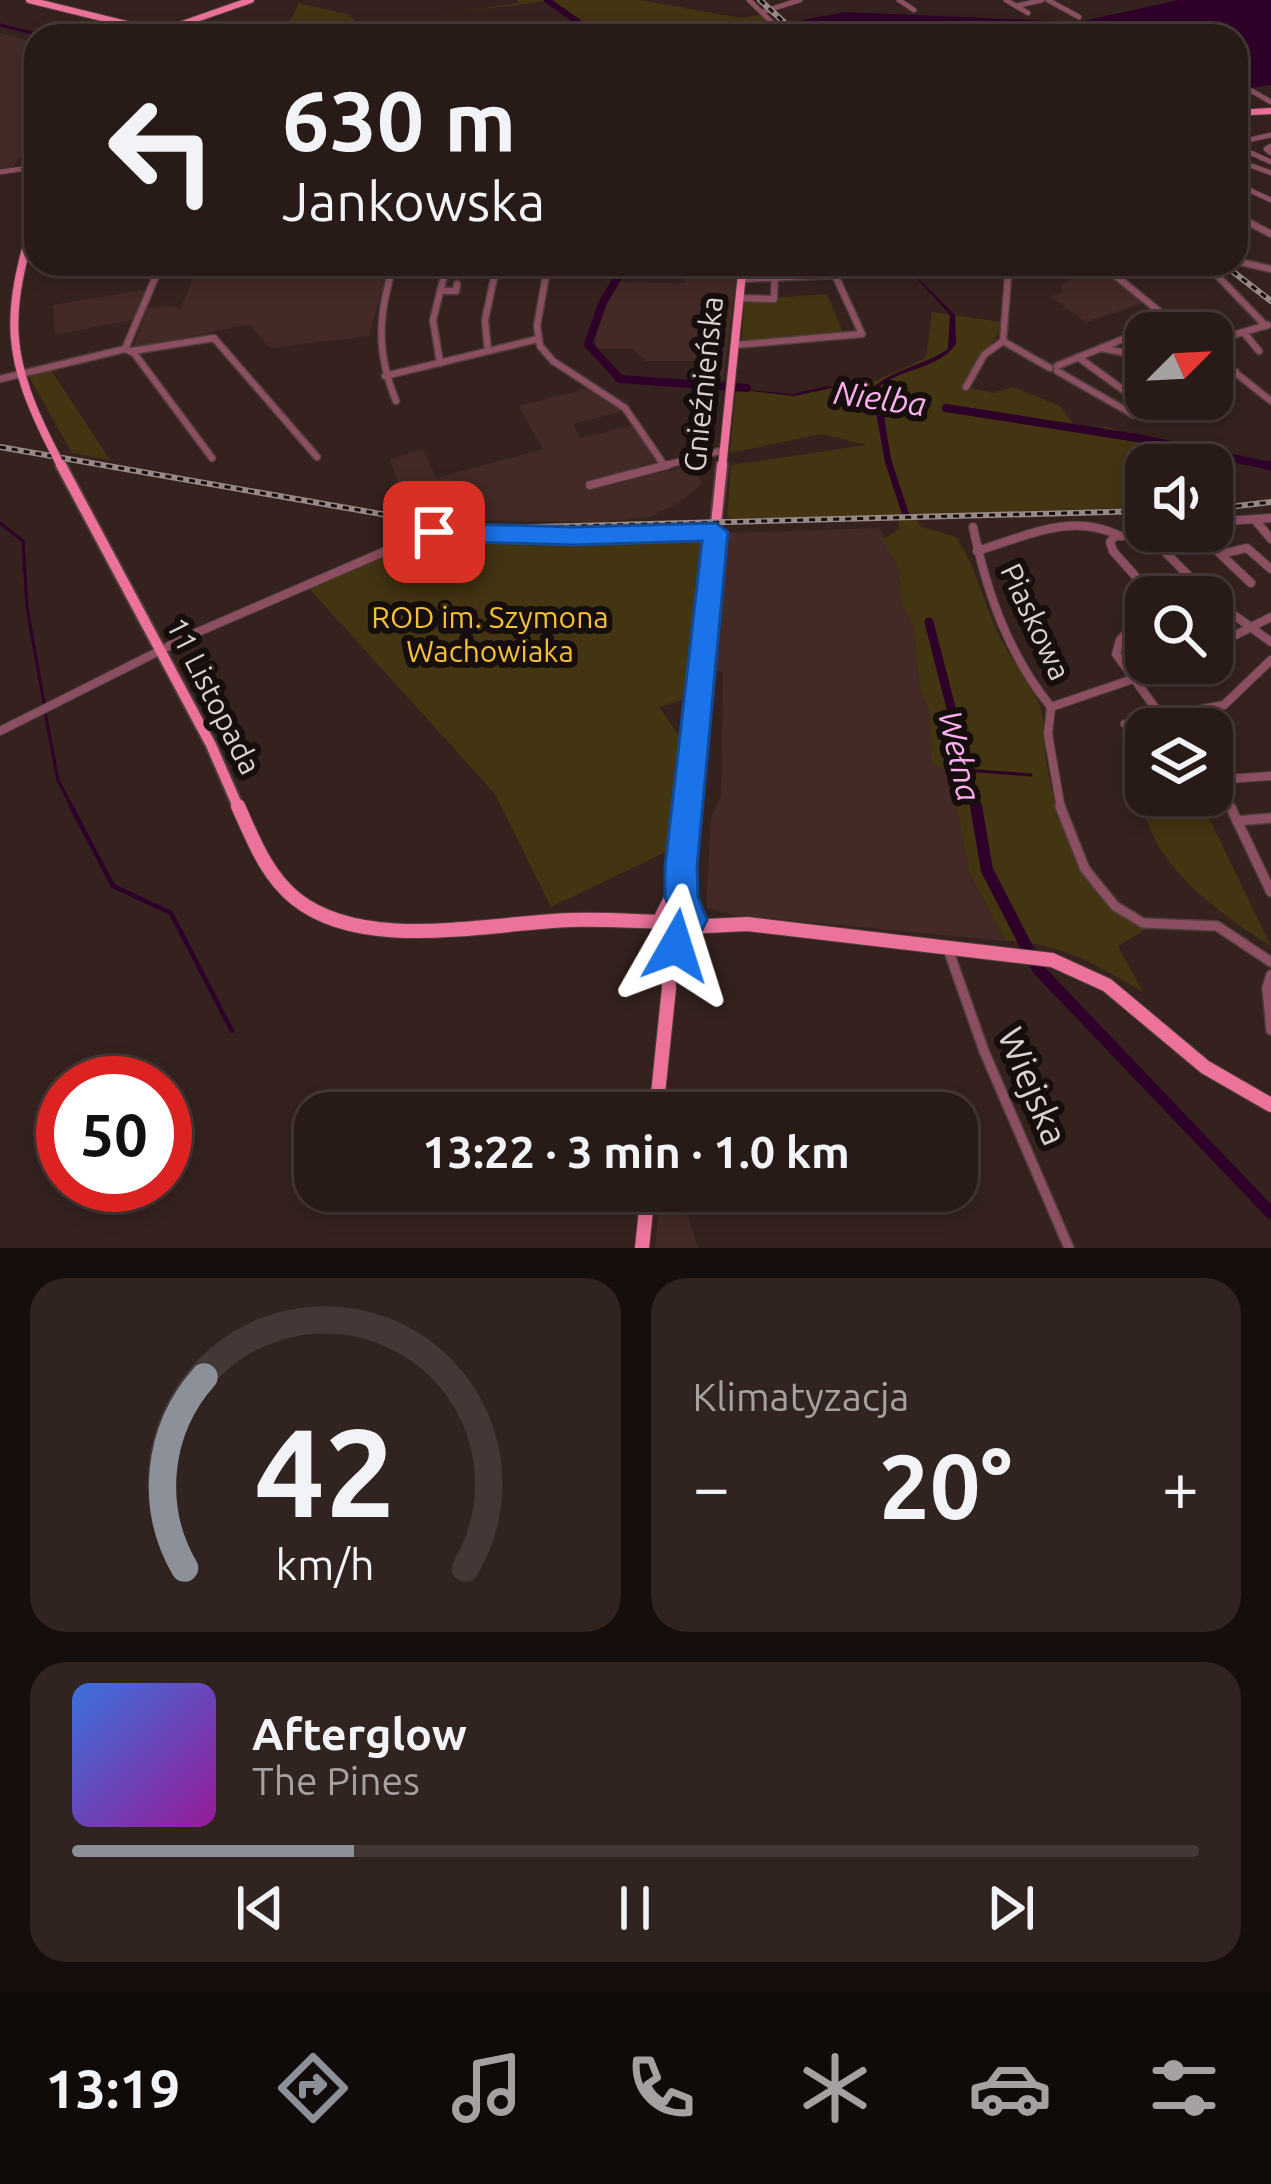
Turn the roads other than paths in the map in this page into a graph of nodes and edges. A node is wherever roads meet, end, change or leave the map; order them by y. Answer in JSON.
{"nodes":[{"id":1,"x":29,"y":0,"type":"edge"},
{"id":2,"x":251,"y":0,"type":"edge"},
{"id":3,"x":749,"y":0,"type":"edge"},
{"id":4,"x":899,"y":0,"type":"edge"},
{"id":5,"x":1006,"y":0,"type":"edge"},
{"id":6,"x":1045,"y":0,"type":"edge"},
{"id":7,"x":784,"y":3,"type":"edge"},
{"id":8,"x":1016,"y":6,"type":"junction"},
{"id":9,"x":914,"y":10,"type":"dead end"},
{"id":10,"x":765,"y":11,"type":"junction"},
{"id":11,"x":1028,"y":13,"type":"dead end"},
{"id":12,"x":1078,"y":16,"type":"dead end"},
{"id":13,"x":124,"y":24,"type":"edge"},
{"id":14,"x":179,"y":24,"type":"edge"},
{"id":15,"x":776,"y":24,"type":"edge"},
{"id":16,"x":1252,"y":91,"type":"dead end"},
{"id":17,"x":1271,"y":106,"type":"edge"},
{"id":18,"x":24,"y":254,"type":"edge"},
{"id":19,"x":157,"y":276,"type":"edge"},
{"id":20,"x":390,"y":276,"type":"edge"},
{"id":21,"x":444,"y":276,"type":"edge"},
{"id":22,"x":494,"y":276,"type":"edge"},
{"id":23,"x":546,"y":276,"type":"edge"},
{"id":24,"x":774,"y":276,"type":"edge"},
{"id":25,"x":824,"y":276,"type":"edge"},
{"id":26,"x":836,"y":276,"type":"edge"},
{"id":27,"x":1008,"y":276,"type":"edge"},
{"id":28,"x":1116,"y":276,"type":"edge"},
{"id":29,"x":1218,"y":276,"type":"edge"},
{"id":30,"x":743,"y":279,"type":"joint"},
{"id":31,"x":774,"y":280,"type":"junction"},
{"id":32,"x":458,"y":284,"type":"dead end"},
{"id":33,"x":440,"y":291,"type":"junction"},
{"id":34,"x":740,"y":298,"type":"junction"},
{"id":35,"x":1160,"y":312,"type":"edge"},
{"id":36,"x":1269,"y":325,"type":"edge"},
{"id":37,"x":1244,"y":333,"type":"junction"},
{"id":38,"x":1233,"y":334,"type":"edge"},
{"id":39,"x":1233,"y":335,"type":"edge"},
{"id":40,"x":1125,"y":337,"type":"edge"},
{"id":41,"x":538,"y":340,"type":"junction"},
{"id":42,"x":1004,"y":341,"type":"junction"},
{"id":43,"x":735,"y":345,"type":"junction"},
{"id":44,"x":1100,"y":347,"type":"junction"},
{"id":45,"x":129,"y":350,"type":"junction"},
{"id":46,"x":488,"y":351,"type":"junction"},
{"id":47,"x":1258,"y":351,"type":"dead end"},
{"id":48,"x":1125,"y":352,"type":"edge"},
{"id":49,"x":1077,"y":356,"type":"junction"},
{"id":50,"x":440,"y":363,"type":"junction"},
{"id":51,"x":1054,"y":369,"type":"junction"},
{"id":52,"x":1235,"y":373,"type":"edge"},
{"id":53,"x":16,"y":376,"type":"junction"},
{"id":54,"x":385,"y":376,"type":"junction"},
{"id":55,"x":0,"y":379,"type":"edge"},
{"id":56,"x":1267,"y":384,"type":"dead end"},
{"id":57,"x":966,"y":387,"type":"dead end"},
{"id":58,"x":1255,"y":388,"type":"junction"},
{"id":59,"x":1125,"y":391,"type":"edge"},
{"id":60,"x":396,"y":401,"type":"dead end"},
{"id":61,"x":1271,"y":401,"type":"edge"},
{"id":62,"x":1125,"y":410,"type":"edge"},
{"id":63,"x":724,"y":451,"type":"junction"},
{"id":64,"x":317,"y":457,"type":"dead end"},
{"id":65,"x":212,"y":458,"type":"dead end"},
{"id":66,"x":664,"y":465,"type":"junction"},
{"id":67,"x":590,"y":485,"type":"dead end"},
{"id":68,"x":1271,"y":518,"type":"edge"},
{"id":69,"x":1255,"y":520,"type":"junction"},
{"id":70,"x":1233,"y":521,"type":"edge"},
{"id":71,"x":973,"y":527,"type":"dead end"},
{"id":72,"x":716,"y":532,"type":"junction"},
{"id":73,"x":1118,"y":535,"type":"junction"},
{"id":74,"x":1125,"y":535,"type":"edge"},
{"id":75,"x":1271,"y":539,"type":"edge"},
{"id":76,"x":977,"y":551,"type":"junction"},
{"id":77,"x":1165,"y":552,"type":"edge"},
{"id":78,"x":1217,"y":552,"type":"edge"},
{"id":79,"x":1220,"y":555,"type":"junction"},
{"id":80,"x":1271,"y":569,"type":"edge"},
{"id":81,"x":1136,"y":576,"type":"edge"},
{"id":82,"x":1189,"y":576,"type":"edge"},
{"id":83,"x":1250,"y":583,"type":"dead end"},
{"id":84,"x":1233,"y":615,"type":"edge"},
{"id":85,"x":1271,"y":616,"type":"edge"},
{"id":86,"x":1250,"y":628,"type":"junction"},
{"id":87,"x":1233,"y":636,"type":"edge"},
{"id":88,"x":1125,"y":639,"type":"edge"},
{"id":89,"x":1271,"y":642,"type":"edge"},
{"id":90,"x":160,"y":650,"type":"junction"},
{"id":91,"x":1271,"y":660,"type":"edge"},
{"id":92,"x":1125,"y":667,"type":"edge"},
{"id":93,"x":1125,"y":682,"type":"edge"},
{"id":94,"x":1135,"y":684,"type":"edge"},
{"id":95,"x":1051,"y":707,"type":"junction"},
{"id":96,"x":1155,"y":708,"type":"edge"},
{"id":97,"x":1207,"y":708,"type":"edge"},
{"id":98,"x":0,"y":731,"type":"edge"},
{"id":99,"x":1271,"y":776,"type":"edge"},
{"id":100,"x":1271,"y":818,"type":"edge"},
{"id":101,"x":1237,"y":821,"type":"junction"},
{"id":102,"x":1271,"y":862,"type":"edge"},
{"id":103,"x":1258,"y":863,"type":"junction"},
{"id":104,"x":1271,"y":892,"type":"edge"},
{"id":105,"x":676,"y":918,"type":"junction"},
{"id":106,"x":948,"y":946,"type":"junction"},
{"id":107,"x":1271,"y":962,"type":"edge"},
{"id":108,"x":1271,"y":974,"type":"edge"},
{"id":109,"x":1271,"y":1030,"type":"edge"},
{"id":110,"x":658,"y":1092,"type":"edge"},
{"id":111,"x":1271,"y":1105,"type":"edge"},
{"id":112,"x":646,"y":1212,"type":"edge"},
{"id":113,"x":642,"y":1248,"type":"edge"},
{"id":114,"x":1069,"y":1248,"type":"edge"}],
"edges":[{"from":1,"to":13,"type":"main road"},
{"from":2,"to":14,"type":"main road"},
{"from":3,"to":10,"type":"street"},
{"from":4,"to":9,"type":"street"},
{"from":5,"to":8,"type":"street"},
{"from":6,"to":8,"type":"street"},
{"from":6,"to":12,"type":"street"},
{"from":7,"to":10,"type":"street"},
{"from":8,"to":11,"type":"street"},
{"from":10,"to":15,"type":"street"},
{"from":16,"to":17,"type":"street"},
{"from":18,"to":53,"type":"main road","name":"11 Listopada"},
{"from":19,"to":45,"type":"street"},
{"from":20,"to":54,"type":"street"},
{"from":21,"to":33,"type":"street"},
{"from":22,"to":46,"type":"street"},
{"from":23,"to":41,"type":"street"},
{"from":24,"to":31,"type":"street"},
{"from":25,"to":31,"type":"street"},
{"from":26,"to":43,"type":"street"},
{"from":27,"to":42,"type":"street"},
{"from":28,"to":35,"type":"street"},
{"from":29,"to":36,"type":"street"},
{"from":30,"to":31,"type":"street"},
{"from":30,"to":34,"type":"main road","name":"Gnieźnieńska"},
{"from":31,"to":34,"type":"street"},
{"from":32,"to":33,"type":"street"},
{"from":33,"to":50,"type":"street"},
{"from":34,"to":43,"type":"main road","name":"Gnieźnieńska"},
{"from":36,"to":37,"type":"street"},
{"from":36,"to":38,"type":"street"},
{"from":37,"to":39,"type":"street"},
{"from":37,"to":47,"type":"street"},
{"from":40,"to":44,"type":"street"},
{"from":41,"to":46,"type":"street"},
{"from":41,"to":66,"type":"street"},
{"from":42,"to":51,"type":"street"},
{"from":42,"to":57,"type":"street"},
{"from":43,"to":63,"type":"main road","name":"Gnieźnieńska"},
{"from":44,"to":48,"type":"street"},
{"from":44,"to":49,"type":"street"},
{"from":45,"to":53,"type":"street"},
{"from":45,"to":64,"type":"street"},
{"from":45,"to":65,"type":"street"},
{"from":46,"to":50,"type":"street"},
{"from":49,"to":51,"type":"street"},
{"from":49,"to":59,"type":"street"},
{"from":50,"to":54,"type":"street"},
{"from":51,"to":62,"type":"street"},
{"from":52,"to":58,"type":"street"},
{"from":53,"to":55,"type":"street"},
{"from":53,"to":90,"type":"main road","name":"11 Listopada"},
{"from":54,"to":60,"type":"street"},
{"from":56,"to":58,"type":"street"},
{"from":58,"to":61,"type":"street"},
{"from":63,"to":66,"type":"street"},
{"from":63,"to":72,"type":"main road","name":"Gnieźnieńska"},
{"from":66,"to":67,"type":"street"},
{"from":68,"to":69,"type":"street"},
{"from":69,"to":70,"type":"street"},
{"from":69,"to":75,"type":"street"},
{"from":71,"to":76,"type":"street","name":"Piaskowa"},
{"from":72,"to":90,"type":"street"},
{"from":72,"to":105,"type":"main road","name":"Gnieźnieńska"},
{"from":73,"to":74,"type":"street"},
{"from":73,"to":76,"type":"street"},
{"from":73,"to":81,"type":"street"},
{"from":76,"to":95,"type":"street","name":"Piaskowa"},
{"from":77,"to":82,"type":"street"},
{"from":78,"to":79,"type":"street"},
{"from":79,"to":80,"type":"street"},
{"from":79,"to":83,"type":"street"},
{"from":84,"to":86,"type":"street"},
{"from":85,"to":86,"type":"street"},
{"from":86,"to":87,"type":"street"},
{"from":86,"to":89,"type":"street"},
{"from":88,"to":92,"type":"street"},
{"from":90,"to":98,"type":"street"},
{"from":90,"to":105,"type":"main road","name":"11 Listopada"},
{"from":91,"to":97,"type":"street"},
{"from":93,"to":95,"type":"street"},
{"from":94,"to":96,"type":"street"},
{"from":95,"to":107,"type":"street","name":"Piaskowa"},
{"from":99,"to":101,"type":"street"},
{"from":100,"to":101,"type":"street"},
{"from":101,"to":103,"type":"street"},
{"from":102,"to":103,"type":"street"},
{"from":103,"to":104,"type":"street"},
{"from":105,"to":106,"type":"main road","name":"11 Listopada"},
{"from":105,"to":110,"type":"main road","name":"Gnieźnieńska"},
{"from":106,"to":111,"type":"main road","name":"11 Listopada"},
{"from":106,"to":114,"type":"street","name":"Wiejska"},
{"from":108,"to":109,"type":"street"},
{"from":112,"to":113,"type":"main road"}]}
